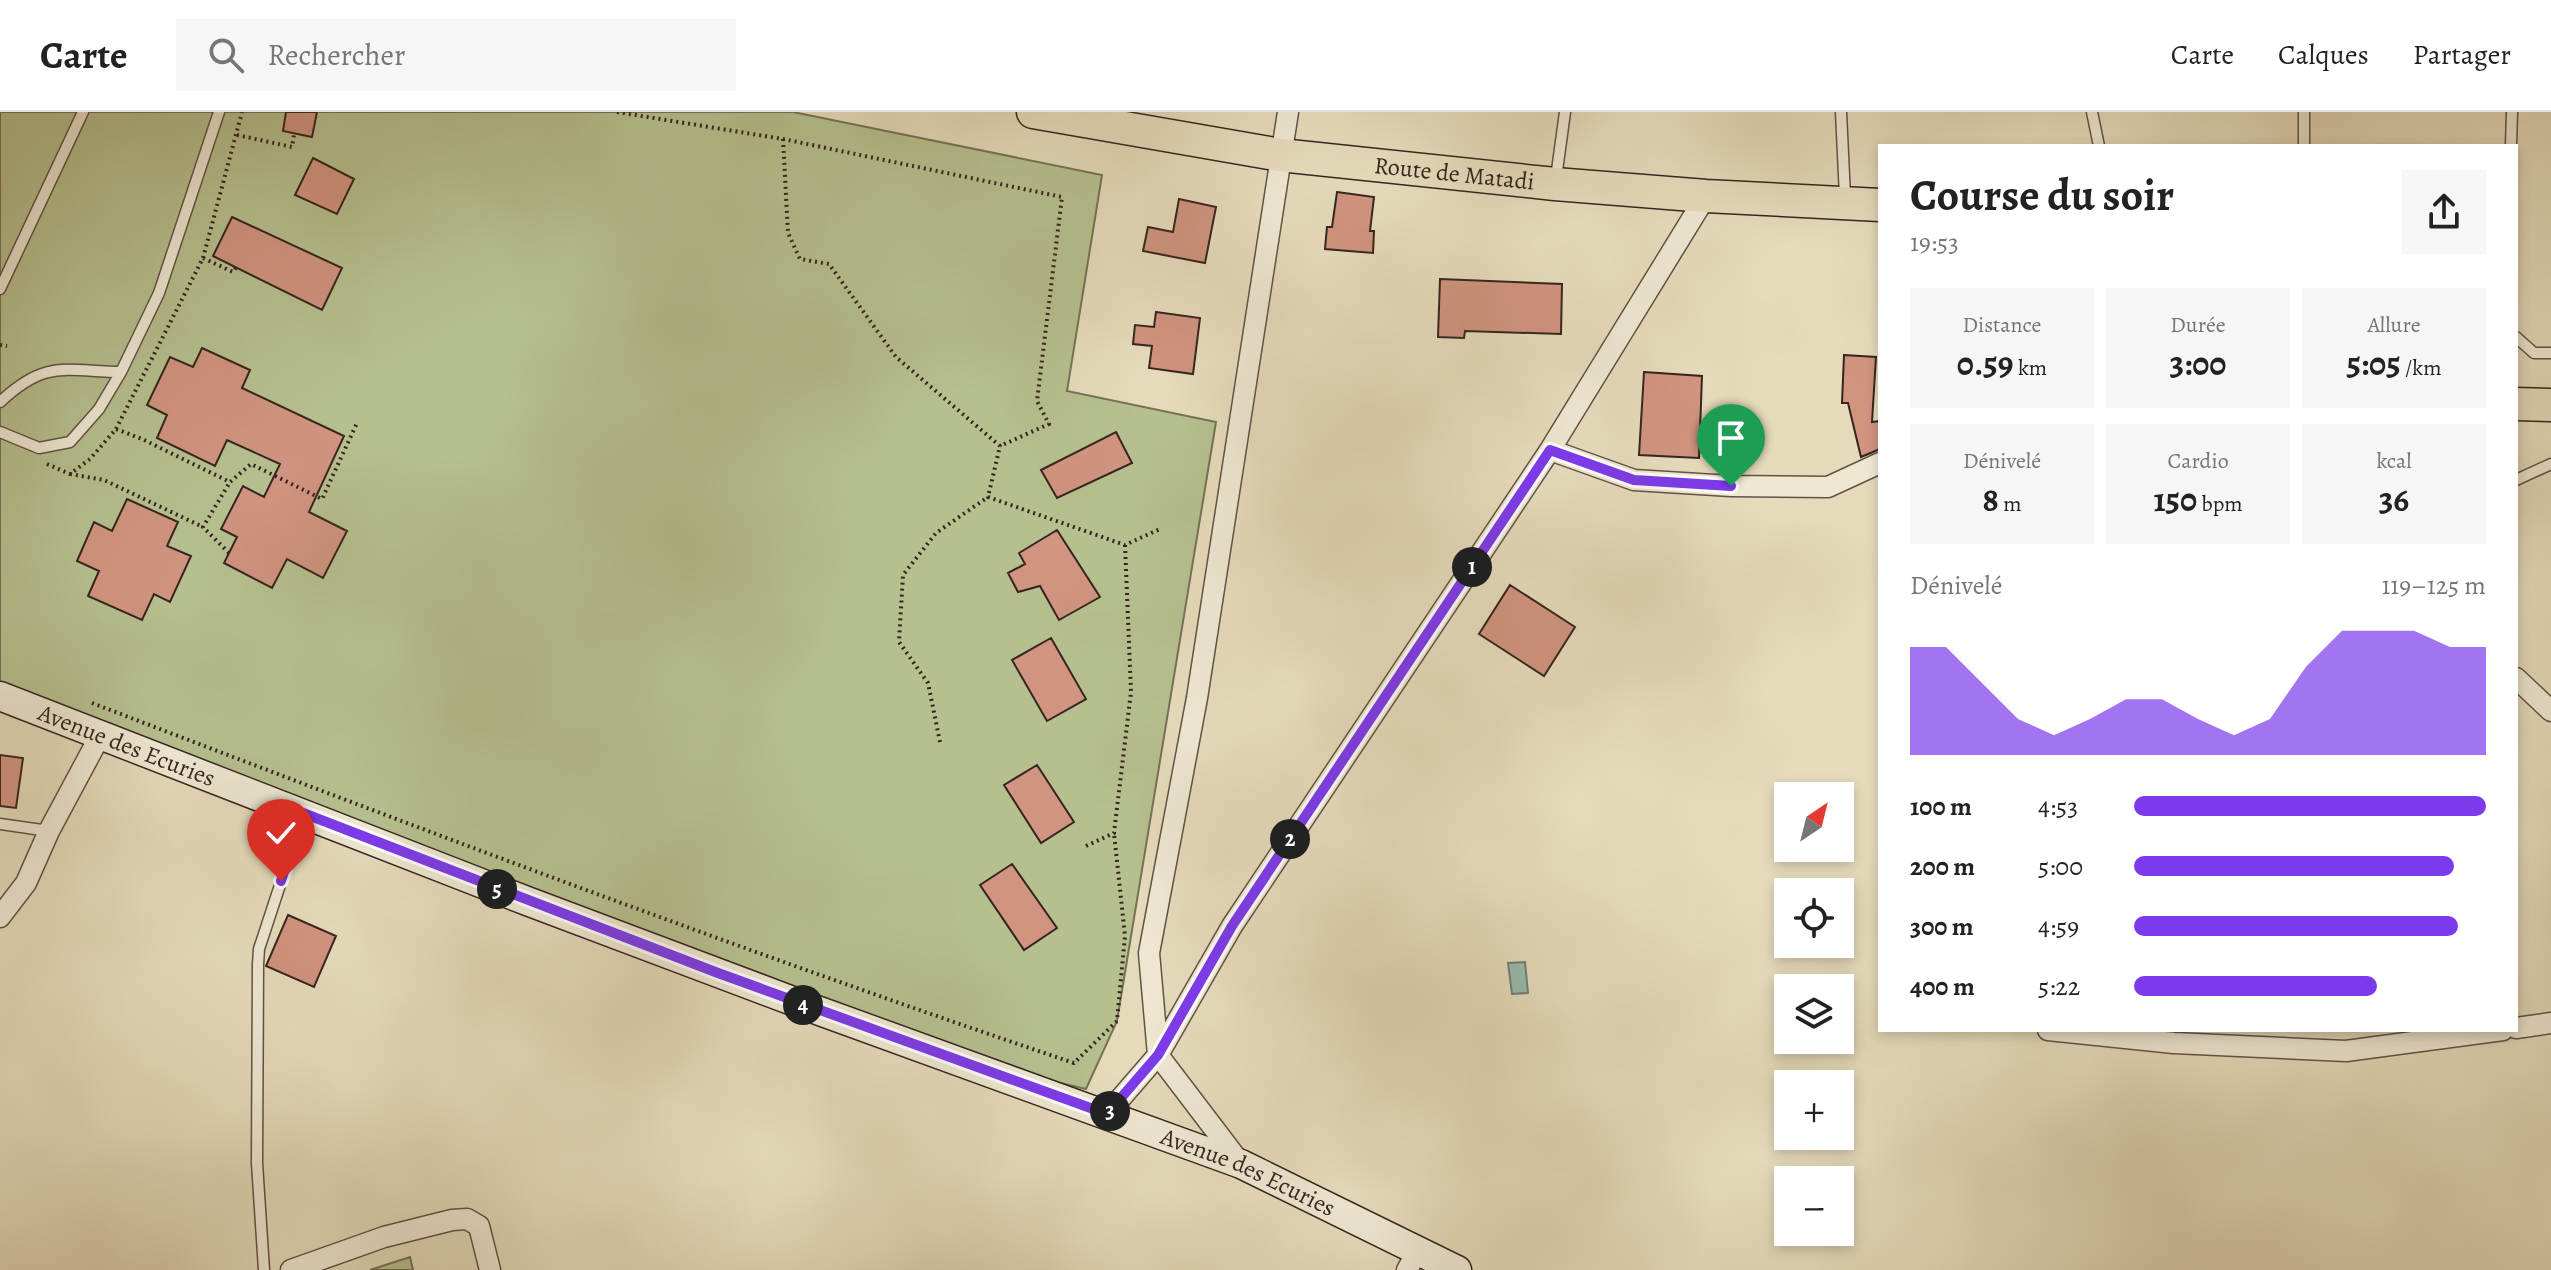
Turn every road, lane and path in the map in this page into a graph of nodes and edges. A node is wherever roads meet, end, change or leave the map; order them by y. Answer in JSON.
{"nodes":[{"id":1,"x":83,"y":112,"type":"edge"},
{"id":2,"x":219,"y":112,"type":"edge"},
{"id":3,"x":242,"y":112,"type":"edge"},
{"id":4,"x":617,"y":112,"type":"edge"},
{"id":5,"x":1033,"y":112,"type":"edge"},
{"id":6,"x":1288,"y":112,"type":"edge"},
{"id":7,"x":1565,"y":112,"type":"edge"},
{"id":8,"x":1841,"y":112,"type":"edge"},
{"id":9,"x":2092,"y":112,"type":"edge"},
{"id":10,"x":2304,"y":112,"type":"edge"},
{"id":11,"x":2512,"y":112,"type":"edge"},
{"id":12,"x":294,"y":134,"type":"dead end"},
{"id":13,"x":237,"y":135,"type":"junction"},
{"id":14,"x":783,"y":139,"type":"junction"},
{"id":15,"x":2099,"y":144,"type":"edge"},
{"id":16,"x":2304,"y":144,"type":"edge"},
{"id":17,"x":2511,"y":144,"type":"edge"},
{"id":18,"x":1280,"y":155,"type":"junction"},
{"id":19,"x":1555,"y":184,"type":"junction"},
{"id":20,"x":1706,"y":196,"type":"junction"},
{"id":21,"x":1845,"y":203,"type":"junction"},
{"id":22,"x":1878,"y":205,"type":"edge"},
{"id":23,"x":203,"y":258,"type":"junction"},
{"id":24,"x":236,"y":267,"type":"dead end"},
{"id":25,"x":0,"y":289,"type":"edge"},
{"id":26,"x":2518,"y":339,"type":"edge"},
{"id":27,"x":0,"y":345,"type":"edge"},
{"id":28,"x":7,"y":346,"type":"dead end"},
{"id":29,"x":2551,"y":353,"type":"edge"},
{"id":30,"x":121,"y":372,"type":"junction"},
{"id":31,"x":0,"y":402,"type":"edge"},
{"id":32,"x":357,"y":423,"type":"dead end"},
{"id":33,"x":116,"y":429,"type":"junction"},
{"id":34,"x":0,"y":432,"type":"edge"},
{"id":35,"x":1000,"y":446,"type":"junction"},
{"id":36,"x":1550,"y":450,"type":"junction"},
{"id":37,"x":42,"y":462,"type":"dead end"},
{"id":38,"x":1878,"y":464,"type":"edge"},
{"id":39,"x":2551,"y":464,"type":"edge"},
{"id":40,"x":70,"y":474,"type":"junction"},
{"id":41,"x":2518,"y":479,"type":"edge"},
{"id":42,"x":230,"y":482,"type":"junction"},
{"id":43,"x":988,"y":497,"type":"junction"},
{"id":44,"x":203,"y":527,"type":"junction"},
{"id":45,"x":1160,"y":529,"type":"dead end"},
{"id":46,"x":1125,"y":545,"type":"junction"},
{"id":47,"x":229,"y":553,"type":"dead end"},
{"id":48,"x":2518,"y":680,"type":"edge"},
{"id":49,"x":0,"y":696,"type":"edge"},
{"id":50,"x":92,"y":703,"type":"dead end"},
{"id":51,"x":2551,"y":711,"type":"edge"},
{"id":52,"x":101,"y":734,"type":"junction"},
{"id":53,"x":940,"y":742,"type":"dead end"},
{"id":54,"x":303,"y":813,"type":"junction"},
{"id":55,"x":0,"y":824,"type":"edge"},
{"id":56,"x":49,"y":831,"type":"junction"},
{"id":57,"x":1114,"y":833,"type":"junction"},
{"id":58,"x":1086,"y":846,"type":"dead end"},
{"id":59,"x":0,"y":917,"type":"edge"},
{"id":60,"x":2551,"y":1023,"type":"edge"},
{"id":61,"x":2518,"y":1028,"type":"edge"},
{"id":62,"x":2090,"y":1032,"type":"edge"},
{"id":63,"x":2488,"y":1032,"type":"edge"},
{"id":64,"x":2175,"y":1036,"type":"edge"},
{"id":65,"x":1158,"y":1055,"type":"junction"},
{"id":66,"x":1107,"y":1114,"type":"junction"},
{"id":67,"x":1241,"y":1164,"type":"junction"},
{"id":68,"x":1413,"y":1260,"type":"edge"},
{"id":69,"x":264,"y":1270,"type":"edge"},
{"id":70,"x":291,"y":1270,"type":"edge"},
{"id":71,"x":490,"y":1270,"type":"edge"},
{"id":72,"x":1457,"y":1270,"type":"edge"}],
"edges":[{"from":1,"to":25,"type":"lane"},
{"from":2,"to":30,"type":"lane"},
{"from":3,"to":13,"type":"path"},
{"from":4,"to":14,"type":"path"},
{"from":5,"to":18,"type":"main road","name":"Route de Matadi"},
{"from":6,"to":18,"type":"street"},
{"from":7,"to":19,"type":"lane"},
{"from":8,"to":21,"type":"lane"},
{"from":9,"to":15,"type":"lane"},
{"from":10,"to":16,"type":"lane"},
{"from":11,"to":17,"type":"lane"},
{"from":12,"to":13,"type":"path"},
{"from":13,"to":23,"type":"path"},
{"from":14,"to":35,"type":"path"},
{"from":14,"to":35,"type":"path"},
{"from":18,"to":19,"type":"main road","name":"Route de Matadi"},
{"from":18,"to":65,"type":"street"},
{"from":19,"to":20,"type":"main road","name":"Route de Matadi"},
{"from":20,"to":21,"type":"main road","name":"Route de Matadi"},
{"from":20,"to":36,"type":"street"},
{"from":21,"to":22,"type":"main road","name":"Route de Matadi"},
{"from":23,"to":24,"type":"path"},
{"from":23,"to":33,"type":"path"},
{"from":26,"to":29,"type":"lane"},
{"from":27,"to":28,"type":"path"},
{"from":30,"to":31,"type":"lane"},
{"from":30,"to":34,"type":"lane"},
{"from":32,"to":42,"type":"path"},
{"from":33,"to":40,"type":"path"},
{"from":33,"to":42,"type":"path"},
{"from":35,"to":43,"type":"path"},
{"from":36,"to":38,"type":"street"},
{"from":36,"to":65,"type":"street"},
{"from":37,"to":40,"type":"path"},
{"from":39,"to":41,"type":"lane"},
{"from":40,"to":44,"type":"path"},
{"from":42,"to":44,"type":"path"},
{"from":43,"to":46,"type":"path"},
{"from":43,"to":53,"type":"path"},
{"from":44,"to":47,"type":"path"},
{"from":45,"to":46,"type":"path"},
{"from":46,"to":57,"type":"path"},
{"from":48,"to":51,"type":"street"},
{"from":49,"to":52,"type":"street","name":"Avenue des Ecuries"},
{"from":50,"to":57,"type":"path"},
{"from":52,"to":54,"type":"street","name":"Avenue des Ecuries"},
{"from":52,"to":56,"type":"street"},
{"from":54,"to":66,"type":"street","name":"Avenue des Ecuries"},
{"from":54,"to":69,"type":"lane"},
{"from":55,"to":56,"type":"lane"},
{"from":56,"to":59,"type":"street"},
{"from":57,"to":58,"type":"path"},
{"from":60,"to":61,"type":"street"},
{"from":62,"to":64,"type":"street"},
{"from":63,"to":64,"type":"street"},
{"from":65,"to":66,"type":"street"},
{"from":65,"to":67,"type":"street"},
{"from":66,"to":67,"type":"street","name":"Avenue des Ecuries"},
{"from":67,"to":68,"type":"street","name":"Avenue des Ecuries"},
{"from":68,"to":72,"type":"street","name":"Avenue des Ecuries"},
{"from":70,"to":71,"type":"street"}]}
